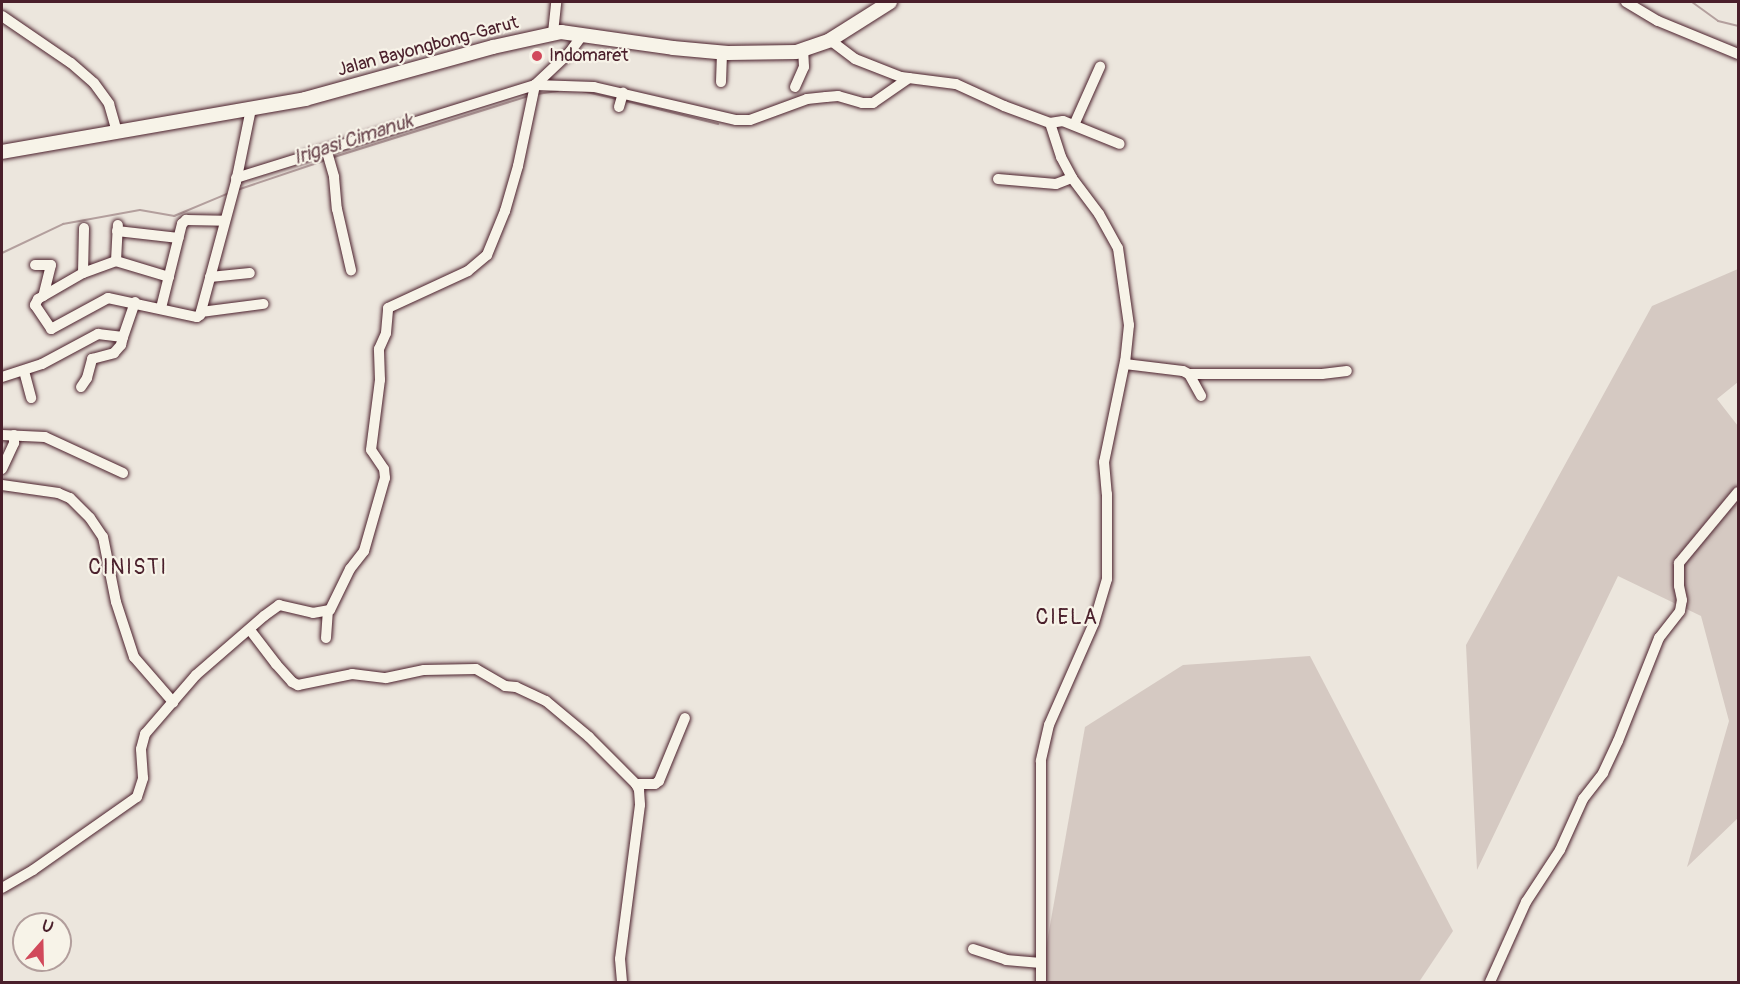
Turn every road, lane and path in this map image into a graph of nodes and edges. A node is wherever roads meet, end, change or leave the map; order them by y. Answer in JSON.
{"nodes":[{"id":1,"x":556,"y":2,"type":"edge"},
{"id":2,"x":890,"y":2,"type":"edge"},
{"id":3,"x":1626,"y":2,"type":"edge"},
{"id":4,"x":2,"y":16,"type":"edge"},
{"id":5,"x":553,"y":33,"type":"junction"},
{"id":6,"x":583,"y":34,"type":"junction"},
{"id":7,"x":830,"y":40,"type":"junction"},
{"id":8,"x":803,"y":50,"type":"junction"},
{"id":9,"x":722,"y":52,"type":"junction"},
{"id":10,"x":1738,"y":54,"type":"edge"},
{"id":11,"x":1100,"y":67,"type":"dead end"},
{"id":12,"x":905,"y":78,"type":"junction"},
{"id":13,"x":721,"y":82,"type":"dead end"},
{"id":14,"x":795,"y":87,"type":"dead end"},
{"id":15,"x":534,"y":89,"type":"junction"},
{"id":16,"x":251,"y":109,"type":"junction"},
{"id":17,"x":1050,"y":123,"type":"junction"},
{"id":18,"x":1074,"y":125,"type":"junction"},
{"id":19,"x":117,"y":132,"type":"junction"},
{"id":20,"x":1120,"y":144,"type":"dead end"},
{"id":21,"x":2,"y":152,"type":"edge"},
{"id":22,"x":328,"y":155,"type":"junction"},
{"id":23,"x":1072,"y":178,"type":"junction"},
{"id":24,"x":998,"y":179,"type":"dead end"},
{"id":25,"x":236,"y":180,"type":"junction"},
{"id":26,"x":225,"y":221,"type":"junction"},
{"id":27,"x":84,"y":228,"type":"dead end"},
{"id":28,"x":179,"y":238,"type":"junction"},
{"id":29,"x":116,"y":261,"type":"junction"},
{"id":30,"x":35,"y":265,"type":"dead end"},
{"id":31,"x":351,"y":270,"type":"dead end"},
{"id":32,"x":83,"y":273,"type":"junction"},
{"id":33,"x":250,"y":273,"type":"dead end"},
{"id":34,"x":168,"y":277,"type":"junction"},
{"id":35,"x":210,"y":277,"type":"junction"},
{"id":36,"x":43,"y":296,"type":"junction"},
{"id":37,"x":135,"y":303,"type":"junction"},
{"id":38,"x":263,"y":304,"type":"dead end"},
{"id":39,"x":161,"y":308,"type":"junction"},
{"id":40,"x":201,"y":312,"type":"junction"},
{"id":41,"x":123,"y":337,"type":"junction"},
{"id":42,"x":1125,"y":364,"type":"junction"},
{"id":43,"x":24,"y":371,"type":"junction"},
{"id":44,"x":1347,"y":371,"type":"dead end"},
{"id":45,"x":1189,"y":374,"type":"junction"},
{"id":46,"x":2,"y":377,"type":"edge"},
{"id":47,"x":81,"y":387,"type":"dead end"},
{"id":48,"x":1201,"y":396,"type":"dead end"},
{"id":49,"x":31,"y":398,"type":"dead end"},
{"id":50,"x":2,"y":435,"type":"edge"},
{"id":51,"x":14,"y":435,"type":"junction"},
{"id":52,"x":2,"y":469,"type":"edge"},
{"id":53,"x":123,"y":473,"type":"dead end"},
{"id":54,"x":2,"y":485,"type":"edge"},
{"id":55,"x":1738,"y":492,"type":"edge"},
{"id":56,"x":328,"y":611,"type":"junction"},
{"id":57,"x":250,"y":630,"type":"junction"},
{"id":58,"x":326,"y":638,"type":"dead end"},
{"id":59,"x":173,"y":702,"type":"junction"},
{"id":60,"x":685,"y":718,"type":"dead end"},
{"id":61,"x":636,"y":784,"type":"junction"},
{"id":62,"x":2,"y":888,"type":"edge"},
{"id":63,"x":973,"y":949,"type":"dead end"},
{"id":64,"x":1041,"y":963,"type":"junction"},
{"id":65,"x":622,"y":982,"type":"edge"},
{"id":66,"x":1041,"y":982,"type":"edge"},
{"id":67,"x":1490,"y":982,"type":"edge"}],
"edges":[{"from":1,"to":5,"type":"street"},
{"from":2,"to":7,"type":"main road","name":"Jalan Bayongbong-Garut"},
{"from":3,"to":10,"type":"street"},
{"from":4,"to":19,"type":"street"},
{"from":5,"to":6,"type":"main road","name":"Jalan Bayongbong-Garut"},
{"from":5,"to":16,"type":"main road","name":"Jalan Bayongbong-Garut"},
{"from":6,"to":9,"type":"main road","name":"Jalan Bayongbong-Garut"},
{"from":6,"to":15,"type":"street"},
{"from":7,"to":8,"type":"main road","name":"Jalan Bayongbong-Garut"},
{"from":7,"to":12,"type":"street"},
{"from":8,"to":9,"type":"main road","name":"Jalan Bayongbong-Garut"},
{"from":8,"to":14,"type":"street"},
{"from":9,"to":13,"type":"street"},
{"from":11,"to":18,"type":"street"},
{"from":12,"to":15,"type":"street"},
{"from":12,"to":17,"type":"street"},
{"from":15,"to":22,"type":"street"},
{"from":15,"to":56,"type":"street"},
{"from":16,"to":19,"type":"main road","name":"Jalan Bayongbong-Garut"},
{"from":16,"to":25,"type":"street"},
{"from":17,"to":18,"type":"street"},
{"from":17,"to":23,"type":"street"},
{"from":18,"to":20,"type":"street"},
{"from":19,"to":21,"type":"main road","name":"Jalan Bayongbong-Garut"},
{"from":22,"to":25,"type":"street"},
{"from":22,"to":31,"type":"street"},
{"from":23,"to":24,"type":"street"},
{"from":23,"to":42,"type":"street"},
{"from":25,"to":26,"type":"street"},
{"from":26,"to":28,"type":"street"},
{"from":26,"to":35,"type":"street"},
{"from":27,"to":32,"type":"street"},
{"from":28,"to":29,"type":"street"},
{"from":28,"to":34,"type":"street"},
{"from":29,"to":32,"type":"street"},
{"from":29,"to":34,"type":"street"},
{"from":30,"to":36,"type":"street"},
{"from":32,"to":36,"type":"street"},
{"from":33,"to":35,"type":"street"},
{"from":34,"to":39,"type":"street"},
{"from":35,"to":40,"type":"street"},
{"from":36,"to":37,"type":"street"},
{"from":37,"to":39,"type":"street"},
{"from":37,"to":41,"type":"street"},
{"from":38,"to":40,"type":"street"},
{"from":39,"to":40,"type":"street"},
{"from":41,"to":43,"type":"street"},
{"from":41,"to":47,"type":"street"},
{"from":42,"to":45,"type":"street"},
{"from":42,"to":64,"type":"street"},
{"from":43,"to":46,"type":"street"},
{"from":43,"to":49,"type":"street"},
{"from":44,"to":45,"type":"street"},
{"from":45,"to":48,"type":"street"},
{"from":50,"to":51,"type":"street"},
{"from":51,"to":52,"type":"street"},
{"from":51,"to":53,"type":"street"},
{"from":54,"to":59,"type":"street"},
{"from":55,"to":67,"type":"street"},
{"from":56,"to":57,"type":"street"},
{"from":56,"to":58,"type":"street"},
{"from":57,"to":59,"type":"street"},
{"from":57,"to":61,"type":"street"},
{"from":59,"to":62,"type":"street"},
{"from":60,"to":61,"type":"street"},
{"from":61,"to":65,"type":"street"},
{"from":63,"to":64,"type":"street"},
{"from":64,"to":66,"type":"street"}]}
